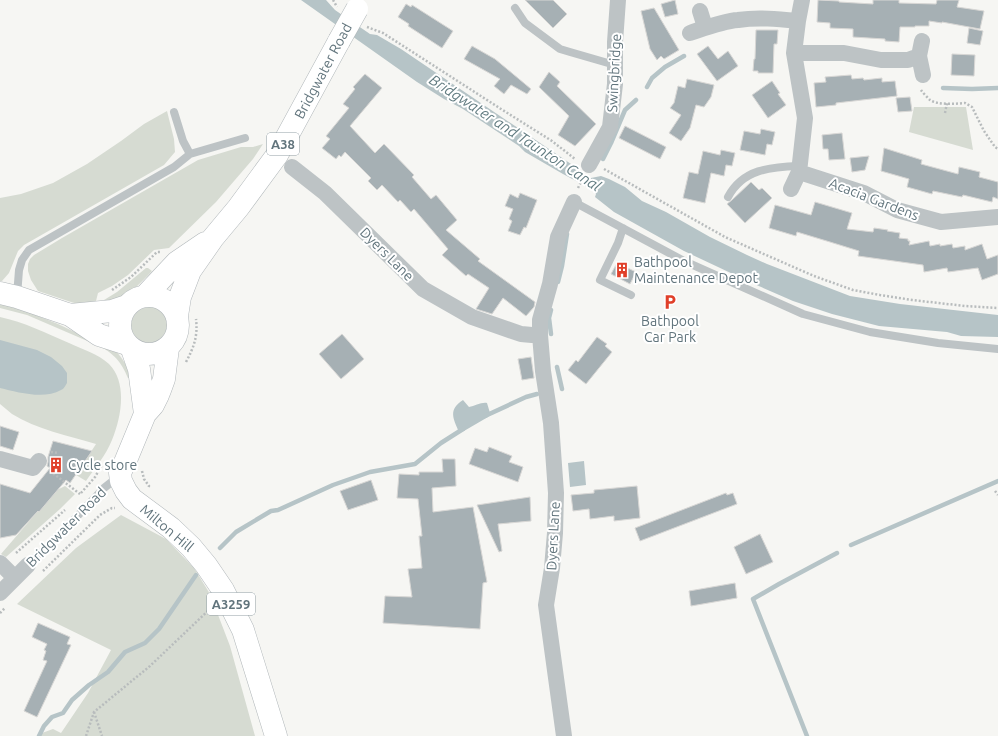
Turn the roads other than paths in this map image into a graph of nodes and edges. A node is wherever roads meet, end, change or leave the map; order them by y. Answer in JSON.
{"nodes":[{"id":1,"x":618,"y":0,"type":"edge"},
{"id":2,"x":802,"y":0,"type":"edge"},
{"id":3,"x":515,"y":8,"type":"dead end"},
{"id":4,"x":354,"y":10,"type":"edge"},
{"id":5,"x":700,"y":11,"type":"dead end"},
{"id":6,"x":798,"y":21,"type":"junction"},
{"id":7,"x":794,"y":52,"type":"junction"},
{"id":8,"x":615,"y":65,"type":"junction"},
{"id":9,"x":923,"y":75,"type":"road end"},
{"id":10,"x":174,"y":112,"type":"dead end"},
{"id":11,"x":245,"y":138,"type":"dead end"},
{"id":12,"x":190,"y":154,"type":"junction"},
{"id":13,"x":292,"y":167,"type":"dead end"},
{"id":14,"x":799,"y":169,"type":"junction"},
{"id":15,"x":586,"y":171,"type":"road end"},
{"id":16,"x":791,"y":189,"type":"dead end"},
{"id":17,"x":728,"y":197,"type":"dead end"},
{"id":18,"x":575,"y":198,"type":"joint"},
{"id":19,"x":998,"y":218,"type":"edge"},
{"id":20,"x":624,"y":228,"type":"junction"},
{"id":21,"x":212,"y":238,"type":"junction"},
{"id":22,"x":8,"y":295,"type":"edge"},
{"id":23,"x":631,"y":295,"type":"dead end"},
{"id":24,"x":136,"y":301,"type":"junction"},
{"id":25,"x":70,"y":315,"type":"junction"},
{"id":26,"x":177,"y":316,"type":"junction"},
{"id":27,"x":540,"y":335,"type":"junction"},
{"id":28,"x":130,"y":346,"type":"junction"},
{"id":29,"x":168,"y":348,"type":"junction"},
{"id":30,"x":998,"y":349,"type":"edge"},
{"id":31,"x":145,"y":414,"type":"junction"},
{"id":32,"x":0,"y":459,"type":"edge"},
{"id":33,"x":39,"y":461,"type":"dead end"},
{"id":34,"x":112,"y":468,"type":"junction"},
{"id":35,"x":1,"y":564,"type":"edge"},
{"id":36,"x":28,"y":566,"type":"joint"},
{"id":37,"x":15,"y":578,"type":"junction"},
{"id":38,"x":0,"y":593,"type":"edge"},
{"id":39,"x":276,"y":736,"type":"edge"},
{"id":40,"x":564,"y":736,"type":"edge"}],
"edges":[{"from":1,"to":8,"type":"street","name":"Swingbridge"},
{"from":2,"to":6,"type":"street"},
{"from":3,"to":8,"type":"lane"},
{"from":4,"to":21,"type":"main road","name":"Bridgwater Road","number":"A38","bridge":true},
{"from":5,"to":6,"type":"street"},
{"from":6,"to":7,"type":"street"},
{"from":7,"to":9,"type":"street"},
{"from":7,"to":14,"type":"street"},
{"from":8,"to":15,"type":"street","name":"Swingbridge"},
{"from":10,"to":12,"type":"lane"},
{"from":11,"to":12,"type":"lane"},
{"from":12,"to":22,"type":"lane"},
{"from":13,"to":27,"type":"street","name":"Dyers Lane"},
{"from":14,"to":16,"type":"street"},
{"from":14,"to":17,"type":"lane"},
{"from":14,"to":19,"type":"street","name":"Acacia Gardens"},
{"from":18,"to":20,"type":"lane"},
{"from":18,"to":27,"type":"street","name":"Dyers Lane"},
{"from":20,"to":23,"type":"lane"},
{"from":20,"to":30,"type":"lane"},
{"from":21,"to":24,"type":"main road","name":"Bridgwater Road","number":"A38"},
{"from":21,"to":26,"type":"main road","name":"Bridgwater Road","number":"A38"},
{"from":22,"to":25,"type":"main road"},
{"from":24,"to":25,"type":"main road"},
{"from":24,"to":26,"type":"main road"},
{"from":24,"to":28,"type":"main road","number":"A38"},
{"from":25,"to":28,"type":"main road"},
{"from":26,"to":29,"type":"main road","number":"A38"},
{"from":27,"to":40,"type":"street","name":"Dyers Lane"},
{"from":28,"to":29,"type":"main road"},
{"from":28,"to":31,"type":"main road"},
{"from":29,"to":31,"type":"main road","name":"Bridgwater Road"},
{"from":31,"to":34,"type":"main road","name":"Bridgwater Road"},
{"from":32,"to":33,"type":"street"},
{"from":34,"to":36,"type":"lane","name":"Bridgwater Road"},
{"from":34,"to":39,"type":"main road","name":"Milton Hill","number":"A3259"},
{"from":35,"to":37,"type":"street"},
{"from":36,"to":37,"type":"street","name":"Bridgwater Road"},
{"from":37,"to":38,"type":"street","name":"Bridgwater Road"}]}
